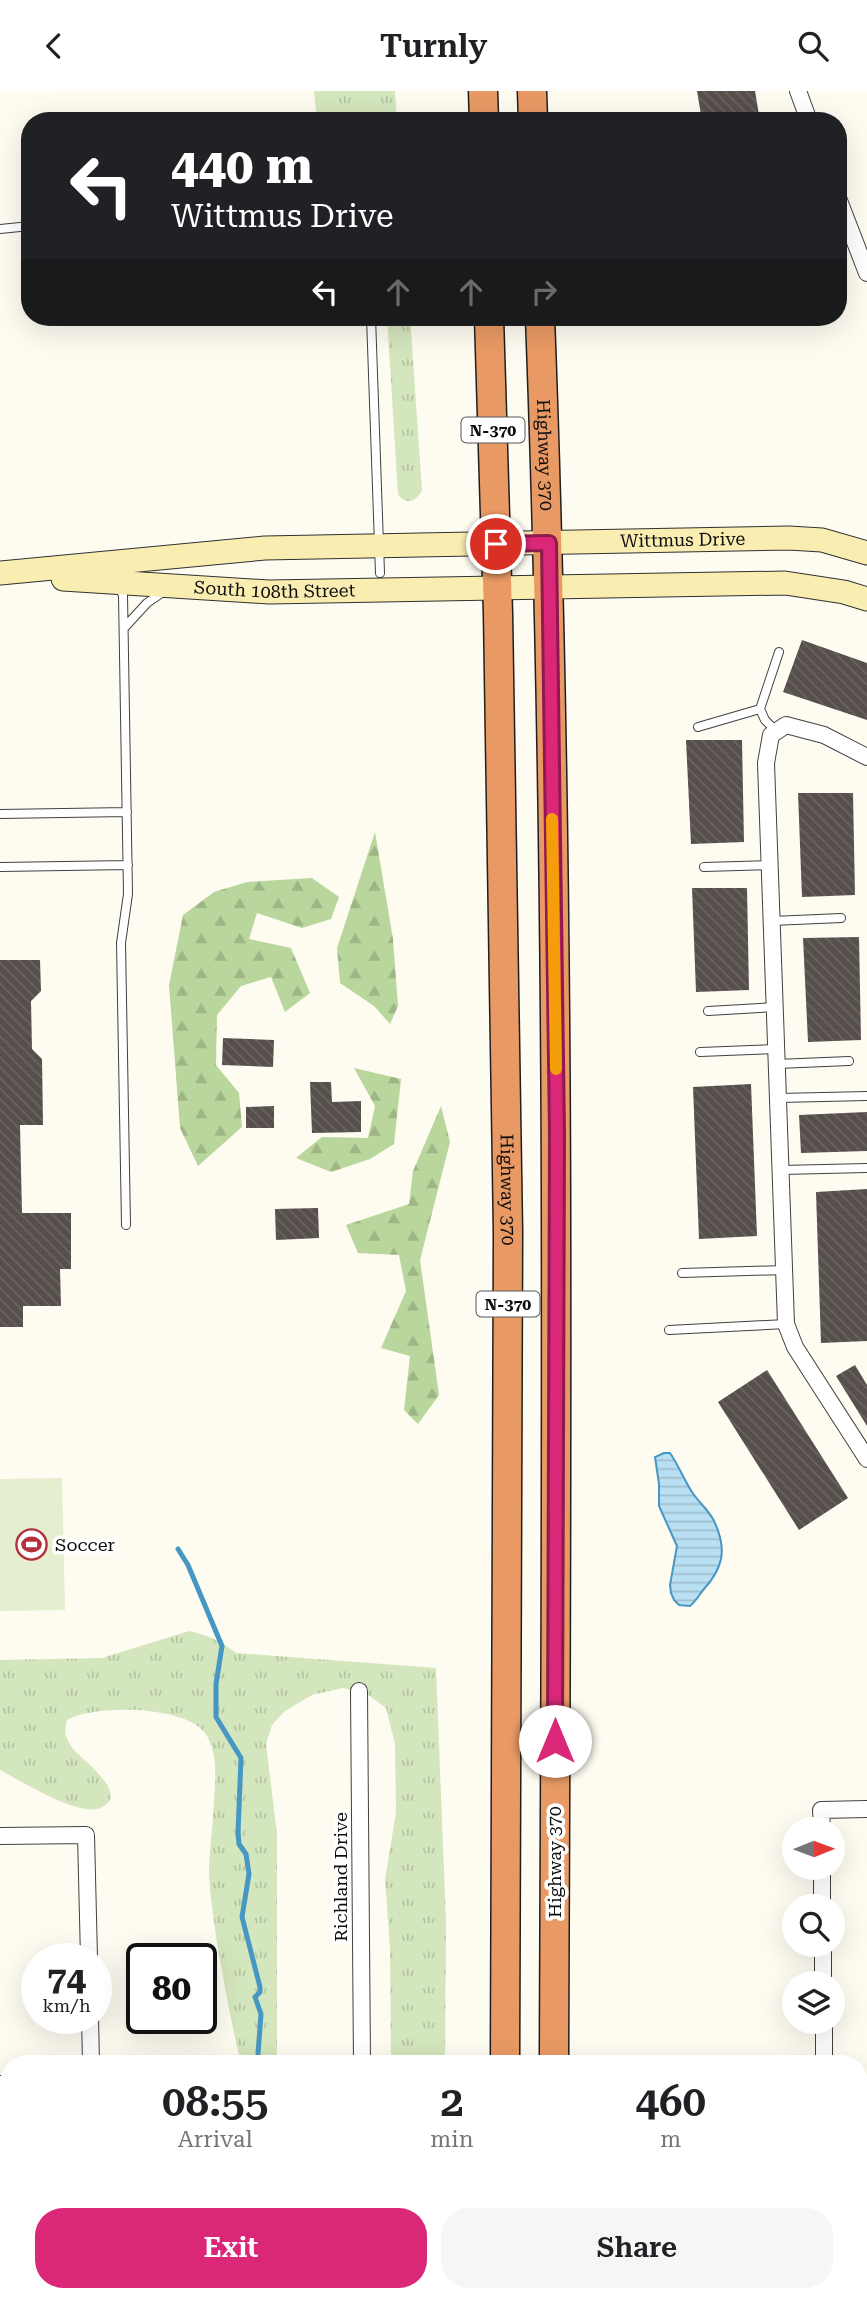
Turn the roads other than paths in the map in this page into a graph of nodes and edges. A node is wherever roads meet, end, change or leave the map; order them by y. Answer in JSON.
{"nodes":[{"id":1,"x":483,"y":91,"type":"edge"},
{"id":2,"x":532,"y":91,"type":"edge"},
{"id":3,"x":798,"y":91,"type":"edge"},
{"id":4,"x":484,"y":112,"type":"edge"},
{"id":5,"x":533,"y":112,"type":"edge"},
{"id":6,"x":806,"y":112,"type":"edge"},
{"id":7,"x":847,"y":221,"type":"edge"},
{"id":8,"x":21,"y":227,"type":"edge"},
{"id":9,"x":0,"y":229,"type":"edge"},
{"id":10,"x":867,"y":273,"type":"edge"},
{"id":11,"x":371,"y":326,"type":"edge"},
{"id":12,"x":489,"y":326,"type":"edge"},
{"id":13,"x":540,"y":326,"type":"edge"},
{"id":14,"x":549,"y":543,"type":"junction"},
{"id":15,"x":496,"y":544,"type":"junction"},
{"id":16,"x":379,"y":546,"type":"junction"},
{"id":17,"x":867,"y":553,"type":"edge"},
{"id":18,"x":380,"y":573,"type":"dead end"},
{"id":19,"x":0,"y":574,"type":"edge"},
{"id":20,"x":107,"y":581,"type":"junction"},
{"id":21,"x":175,"y":586,"type":"junction"},
{"id":22,"x":548,"y":586,"type":"junction"},
{"id":23,"x":497,"y":587,"type":"junction"},
{"id":24,"x":867,"y":599,"type":"edge"},
{"id":25,"x":124,"y":628,"type":"junction"},
{"id":26,"x":779,"y":652,"type":"dead end"},
{"id":27,"x":760,"y":709,"type":"junction"},
{"id":28,"x":698,"y":727,"type":"dead end"},
{"id":29,"x":777,"y":731,"type":"junction"},
{"id":30,"x":867,"y":757,"type":"edge"},
{"id":31,"x":127,"y":812,"type":"junction"},
{"id":32,"x":0,"y":814,"type":"edge"},
{"id":33,"x":128,"y":865,"type":"junction"},
{"id":34,"x":770,"y":865,"type":"junction"},
{"id":35,"x":0,"y":867,"type":"edge"},
{"id":36,"x":704,"y":867,"type":"dead end"},
{"id":37,"x":841,"y":918,"type":"dead end"},
{"id":38,"x":772,"y":921,"type":"junction"},
{"id":39,"x":775,"y":1007,"type":"junction"},
{"id":40,"x":708,"y":1011,"type":"dead end"},
{"id":41,"x":700,"y":1052,"type":"dead end"},
{"id":42,"x":777,"y":1057,"type":"junction"},
{"id":43,"x":849,"y":1061,"type":"dead end"},
{"id":44,"x":867,"y":1096,"type":"edge"},
{"id":45,"x":779,"y":1098,"type":"junction"},
{"id":46,"x":867,"y":1168,"type":"edge"},
{"id":47,"x":781,"y":1170,"type":"junction"},
{"id":48,"x":126,"y":1225,"type":"dead end"},
{"id":49,"x":785,"y":1271,"type":"junction"},
{"id":50,"x":682,"y":1273,"type":"dead end"},
{"id":51,"x":786,"y":1324,"type":"junction"},
{"id":52,"x":670,"y":1330,"type":"dead end"},
{"id":53,"x":867,"y":1459,"type":"edge"},
{"id":54,"x":359,"y":1691,"type":"dead end"},
{"id":55,"x":867,"y":1809,"type":"edge"},
{"id":56,"x":821,"y":1817,"type":"edge"},
{"id":57,"x":0,"y":1836,"type":"edge"},
{"id":58,"x":89,"y":1943,"type":"edge"},
{"id":59,"x":90,"y":2034,"type":"edge"},
{"id":60,"x":824,"y":2034,"type":"edge"},
{"id":61,"x":91,"y":2055,"type":"edge"},
{"id":62,"x":362,"y":2055,"type":"edge"},
{"id":63,"x":505,"y":2055,"type":"edge"},
{"id":64,"x":554,"y":2055,"type":"edge"},
{"id":65,"x":824,"y":2055,"type":"edge"}],
"edges":[{"from":1,"to":4,"type":"highway"},
{"from":2,"to":5,"type":"highway"},
{"from":3,"to":6,"type":"street"},
{"from":7,"to":10,"type":"street"},
{"from":8,"to":9,"type":"lane"},
{"from":11,"to":16,"type":"lane"},
{"from":12,"to":15,"type":"highway","name":"Highway 370","number":"N-370"},
{"from":13,"to":14,"type":"highway","name":"Highway 370","number":"N-370"},
{"from":14,"to":15,"type":"street","name":"Wittmus Drive"},
{"from":14,"to":17,"type":"street","name":"Wittmus Drive"},
{"from":14,"to":22,"type":"highway","name":"Highway 370","number":"N-370"},
{"from":15,"to":16,"type":"street","name":"South 108th Street"},
{"from":15,"to":23,"type":"highway","name":"Highway 370","number":"N-370"},
{"from":16,"to":18,"type":"lane"},
{"from":16,"to":19,"type":"street","name":"South 108th Street"},
{"from":19,"to":20,"type":"street","name":"South 108th Street"},
{"from":20,"to":21,"type":"street","name":"South 108th Street"},
{"from":20,"to":25,"type":"lane"},
{"from":21,"to":23,"type":"street","name":"South 108th Street"},
{"from":21,"to":25,"type":"lane"},
{"from":22,"to":23,"type":"street","name":"South 108th Street"},
{"from":22,"to":24,"type":"street"},
{"from":22,"to":64,"type":"highway","name":"Highway 370","number":"N-370"},
{"from":23,"to":63,"type":"highway","name":"Highway 370","number":"N-370"},
{"from":25,"to":31,"type":"lane"},
{"from":26,"to":27,"type":"lane"},
{"from":27,"to":28,"type":"lane"},
{"from":27,"to":29,"type":"lane"},
{"from":29,"to":30,"type":"street"},
{"from":29,"to":34,"type":"street"},
{"from":31,"to":32,"type":"lane"},
{"from":31,"to":33,"type":"lane"},
{"from":33,"to":35,"type":"lane"},
{"from":33,"to":48,"type":"lane"},
{"from":34,"to":36,"type":"lane"},
{"from":34,"to":38,"type":"street"},
{"from":37,"to":38,"type":"lane"},
{"from":38,"to":39,"type":"street"},
{"from":39,"to":40,"type":"lane"},
{"from":39,"to":42,"type":"street"},
{"from":41,"to":42,"type":"lane"},
{"from":42,"to":43,"type":"lane"},
{"from":42,"to":45,"type":"street"},
{"from":44,"to":45,"type":"lane"},
{"from":45,"to":47,"type":"street"},
{"from":46,"to":47,"type":"lane"},
{"from":47,"to":49,"type":"street"},
{"from":49,"to":50,"type":"lane"},
{"from":49,"to":51,"type":"street"},
{"from":51,"to":52,"type":"lane"},
{"from":51,"to":53,"type":"street"},
{"from":54,"to":62,"type":"street","name":"Richland Drive"},
{"from":55,"to":56,"type":"street"},
{"from":57,"to":58,"type":"street"},
{"from":59,"to":61,"type":"street"},
{"from":60,"to":65,"type":"street"}]}
